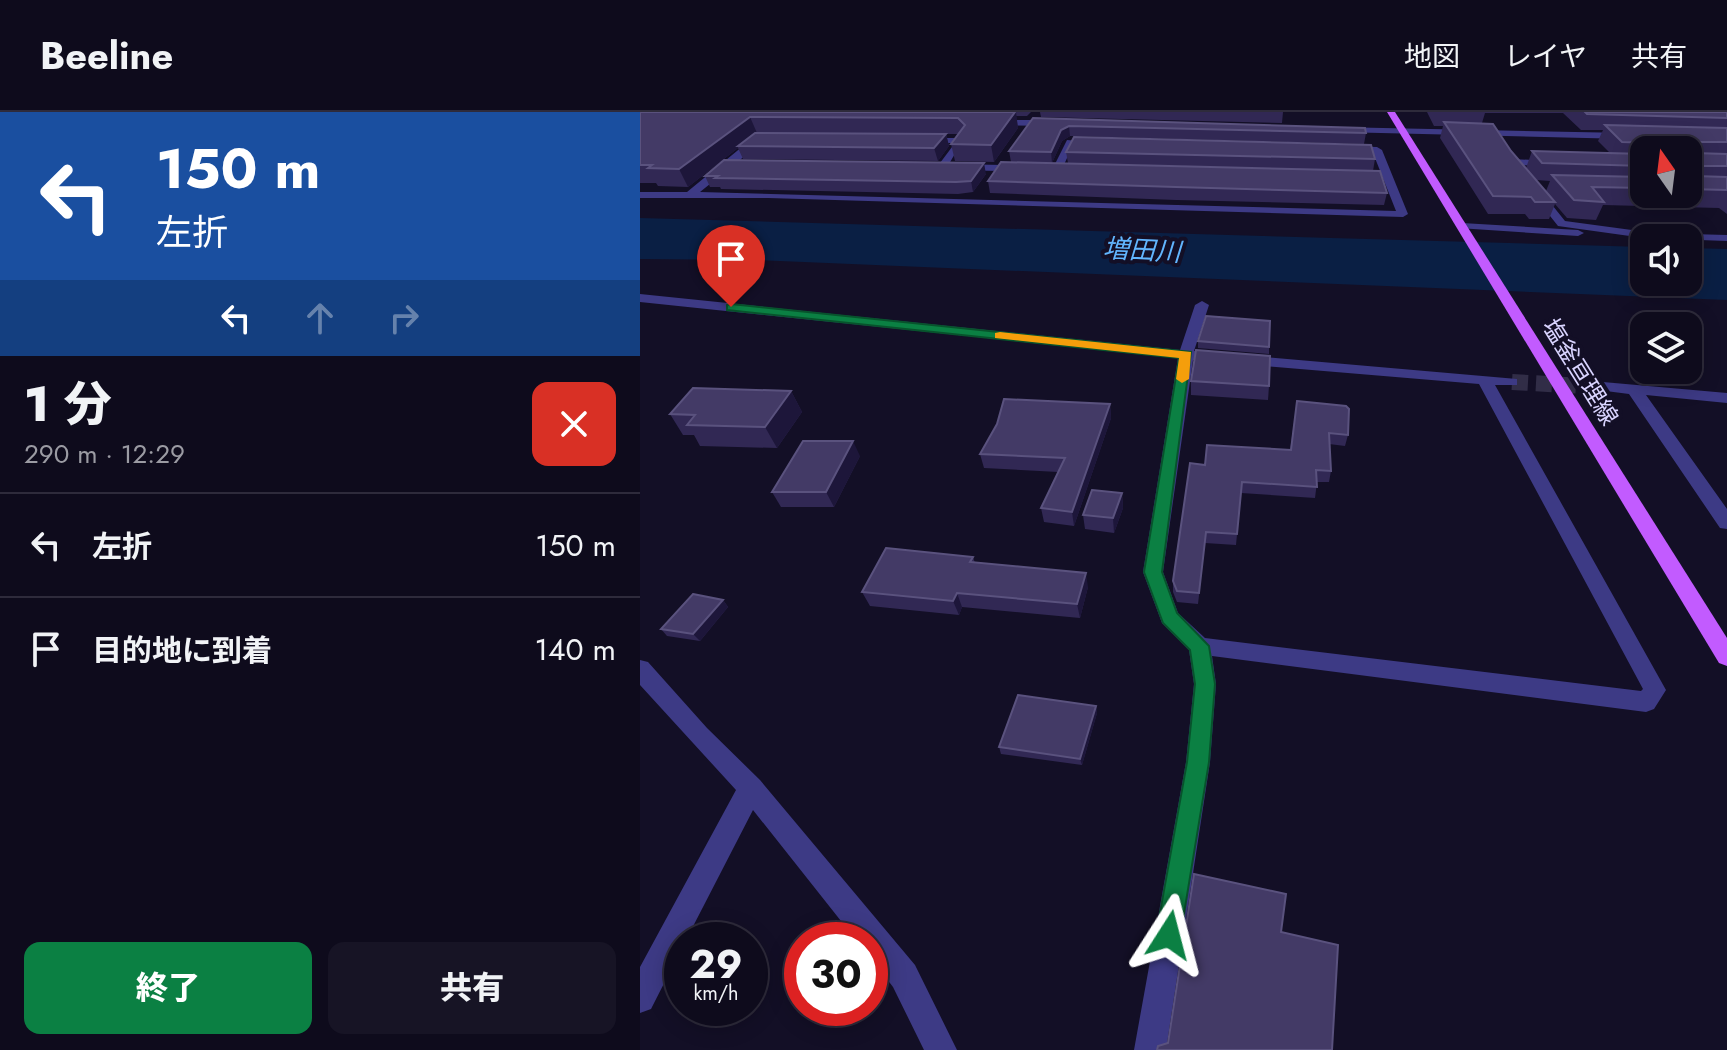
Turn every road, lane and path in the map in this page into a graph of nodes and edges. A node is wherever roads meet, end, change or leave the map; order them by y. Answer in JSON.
{"nodes":[{"id":1,"x":1037,"y":112,"type":"edge"},
{"id":2,"x":1391,"y":112,"type":"edge"},
{"id":3,"x":983,"y":122,"type":"edge"},
{"id":4,"x":1062,"y":123,"type":"edge"},
{"id":5,"x":1027,"y":126,"type":"junction"},
{"id":6,"x":1322,"y":128,"type":"edge"},
{"id":7,"x":1403,"y":130,"type":"junction"},
{"id":8,"x":1583,"y":135,"type":"junction"},
{"id":9,"x":1631,"y":136,"type":"edge"},
{"id":10,"x":773,"y":139,"type":"edge"},
{"id":11,"x":914,"y":140,"type":"edge"},
{"id":12,"x":1101,"y":143,"type":"edge"},
{"id":13,"x":1331,"y":149,"type":"edge"},
{"id":14,"x":1597,"y":149,"type":"edge"},
{"id":15,"x":1008,"y":155,"type":"edge"},
{"id":16,"x":1569,"y":164,"type":"edge"},
{"id":17,"x":726,"y":165,"type":"junction"},
{"id":18,"x":741,"y":165,"type":"edge"},
{"id":19,"x":926,"y":167,"type":"edge"},
{"id":20,"x":942,"y":167,"type":"junction"},
{"id":21,"x":999,"y":168,"type":"junction"},
{"id":22,"x":1057,"y":169,"type":"junction"},
{"id":23,"x":1073,"y":169,"type":"edge"},
{"id":24,"x":1374,"y":177,"type":"edge"},
{"id":25,"x":1389,"y":177,"type":"junction"},
{"id":26,"x":991,"y":179,"type":"edge"},
{"id":27,"x":1531,"y":186,"type":"junction"},
{"id":28,"x":1546,"y":186,"type":"edge"},
{"id":29,"x":984,"y":190,"type":"dead end"},
{"id":30,"x":640,"y":195,"type":"edge"},
{"id":31,"x":690,"y":195,"type":"junction"},
{"id":32,"x":976,"y":201,"type":"junction"},
{"id":33,"x":1463,"y":228,"type":"junction"},
{"id":34,"x":1630,"y":233,"type":"edge"},
{"id":35,"x":1630,"y":235,"type":"edge"},
{"id":36,"x":1702,"y":237,"type":"edge"},
{"id":37,"x":1727,"y":238,"type":"edge"},
{"id":38,"x":640,"y":298,"type":"edge"},
{"id":39,"x":1202,"y":305,"type":"dead end"},
{"id":40,"x":1186,"y":355,"type":"junction"},
{"id":41,"x":1484,"y":379,"type":"junction"},
{"id":42,"x":1512,"y":382,"type":"tunnel mouth"},
{"id":43,"x":1603,"y":387,"type":"tunnel mouth"},
{"id":44,"x":1634,"y":390,"type":"junction"},
{"id":45,"x":1727,"y":398,"type":"edge"},
{"id":46,"x":1727,"y":523,"type":"edge"},
{"id":47,"x":1199,"y":646,"type":"junction"},
{"id":48,"x":1727,"y":657,"type":"edge"},
{"id":49,"x":640,"y":669,"type":"edge"},
{"id":50,"x":751,"y":788,"type":"junction"},
{"id":51,"x":640,"y":998,"type":"edge"},
{"id":52,"x":941,"y":1050,"type":"edge"},
{"id":53,"x":1150,"y":1050,"type":"edge"}],
"edges":[{"from":1,"to":5,"type":"street"},
{"from":2,"to":7,"type":"main road","name":"塩釜亘理線"},
{"from":3,"to":5,"type":"street"},
{"from":4,"to":5,"type":"street"},
{"from":6,"to":7,"type":"street"},
{"from":7,"to":8,"type":"street"},
{"from":7,"to":33,"type":"main road","name":"塩釜亘理線"},
{"from":8,"to":9,"type":"street"},
{"from":8,"to":14,"type":"street"},
{"from":10,"to":17,"type":"street"},
{"from":11,"to":20,"type":"street"},
{"from":12,"to":22,"type":"street"},
{"from":13,"to":25,"type":"street"},
{"from":15,"to":21,"type":"street"},
{"from":16,"to":27,"type":"street"},
{"from":17,"to":18,"type":"street"},
{"from":17,"to":31,"type":"street"},
{"from":19,"to":20,"type":"street"},
{"from":20,"to":21,"type":"street"},
{"from":21,"to":22,"type":"street"},
{"from":21,"to":26,"type":"street"},
{"from":22,"to":23,"type":"street"},
{"from":24,"to":25,"type":"street"},
{"from":25,"to":32,"type":"street"},
{"from":27,"to":28,"type":"street"},
{"from":27,"to":34,"type":"street"},
{"from":29,"to":32,"type":"street"},
{"from":30,"to":31,"type":"street"},
{"from":31,"to":32,"type":"street"},
{"from":33,"to":35,"type":"street"},
{"from":33,"to":48,"type":"main road","name":"塩釜亘理線"},
{"from":36,"to":37,"type":"street"},
{"from":38,"to":40,"type":"street"},
{"from":39,"to":40,"type":"street"},
{"from":40,"to":41,"type":"street"},
{"from":40,"to":47,"type":"street"},
{"from":41,"to":42,"type":"street"},
{"from":41,"to":47,"type":"street"},
{"from":43,"to":44,"type":"street"},
{"from":44,"to":45,"type":"street"},
{"from":44,"to":46,"type":"street"},
{"from":47,"to":53,"type":"street"},
{"from":49,"to":50,"type":"street"},
{"from":50,"to":51,"type":"street"},
{"from":50,"to":52,"type":"street"}]}
